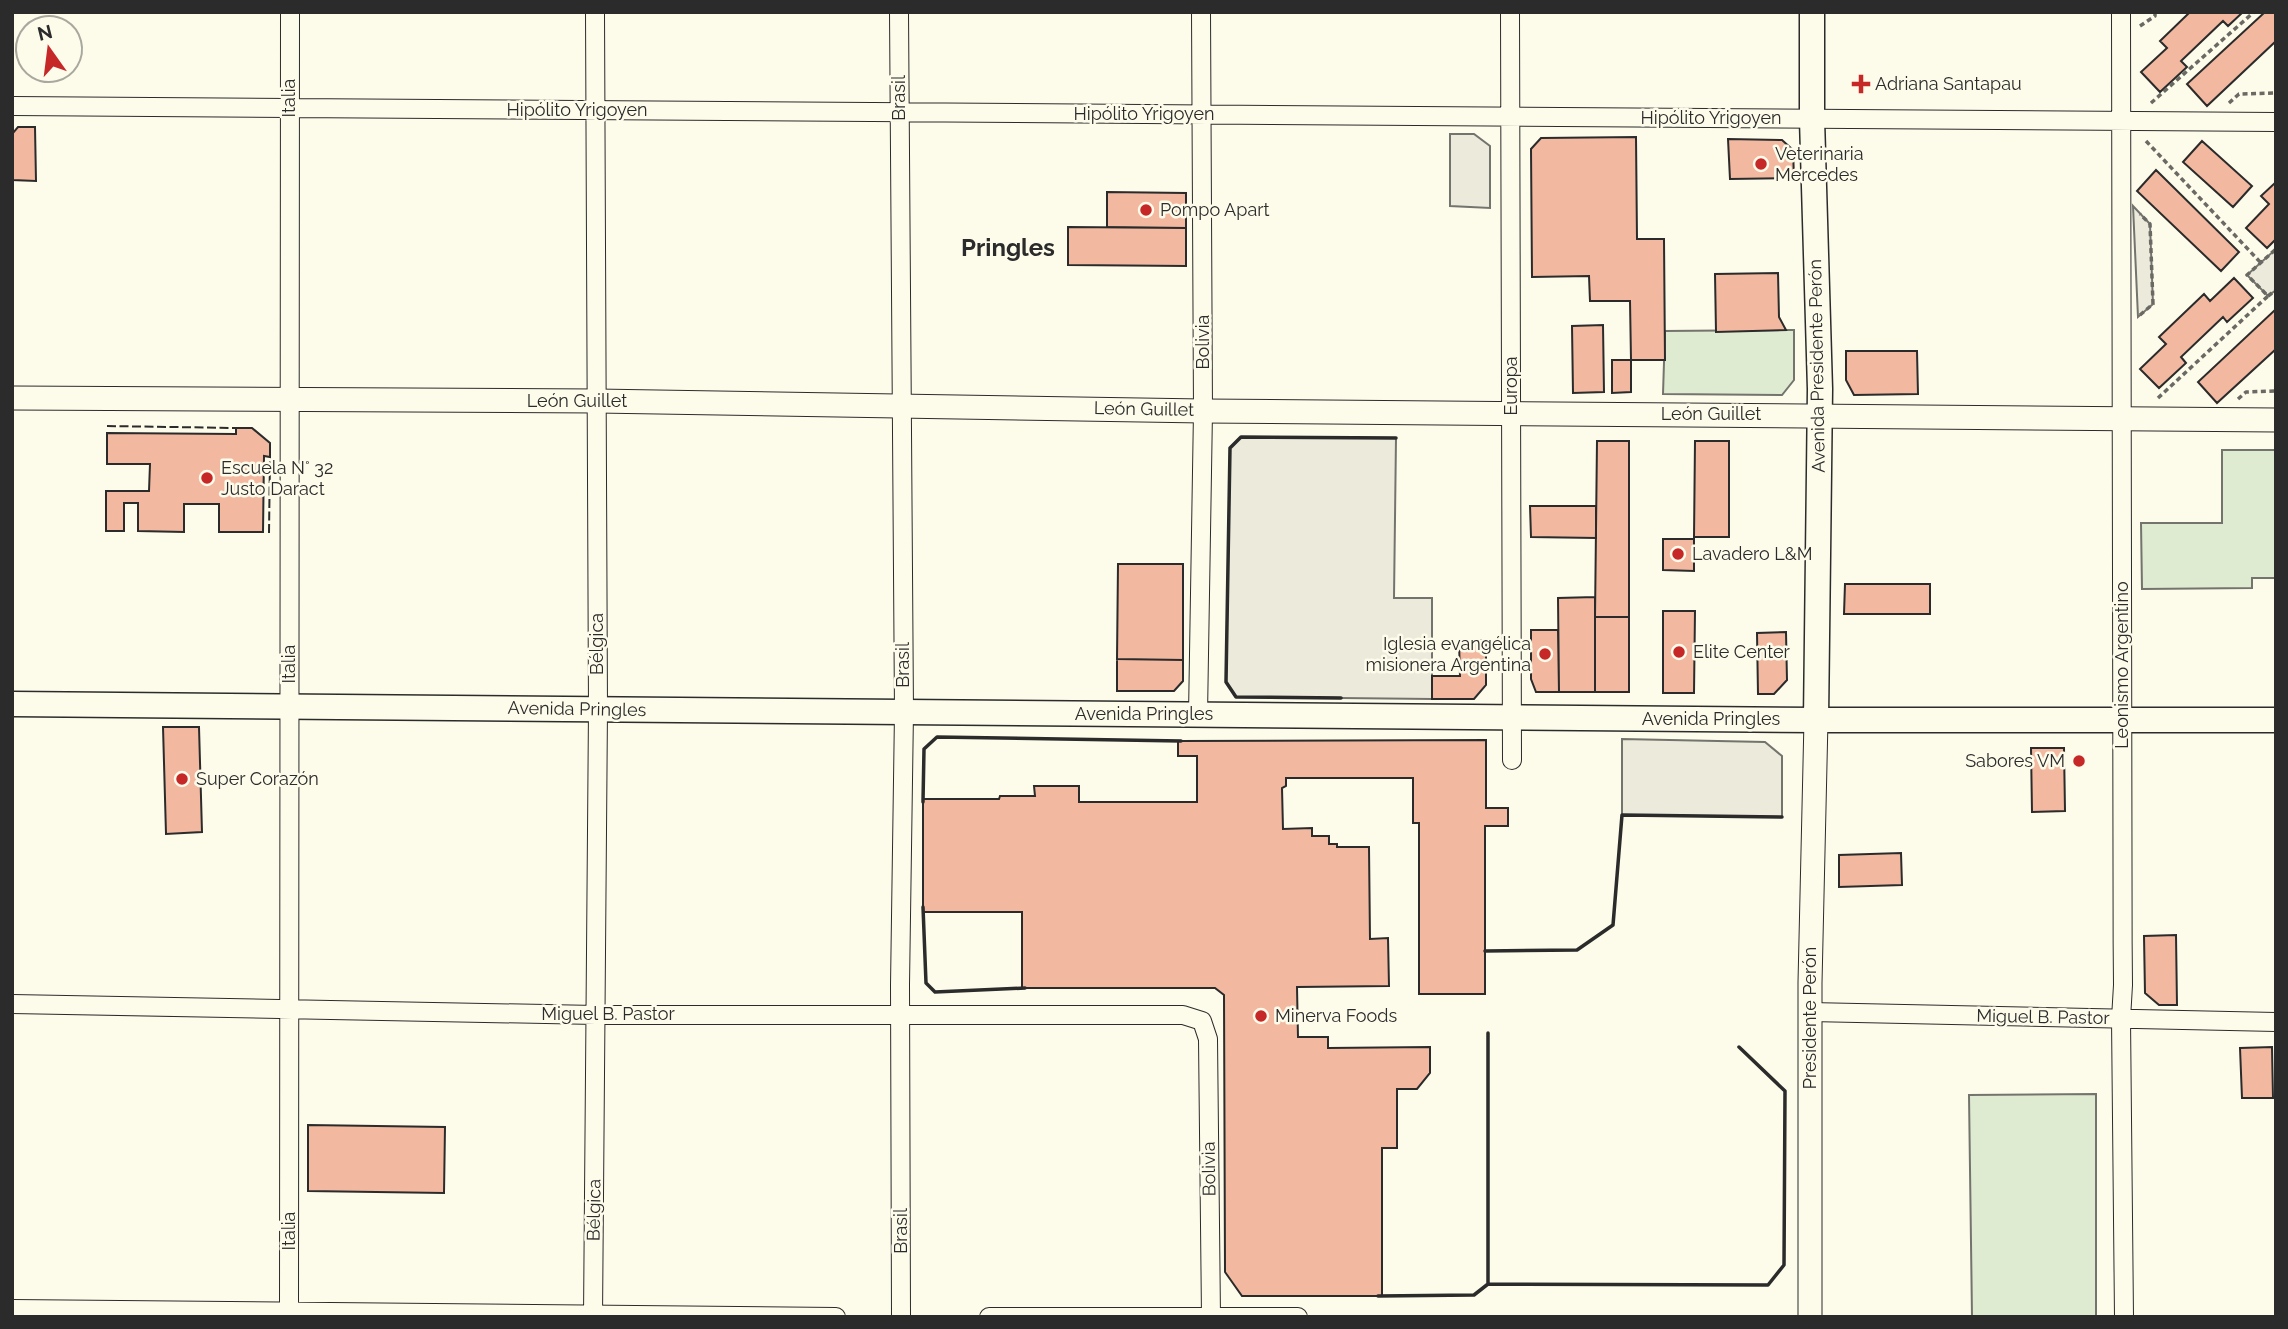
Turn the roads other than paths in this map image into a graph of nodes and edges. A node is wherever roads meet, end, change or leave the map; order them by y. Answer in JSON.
{"nodes":[{"id":1,"x":290,"y":12,"type":"edge"},
{"id":2,"x":595,"y":12,"type":"edge"},
{"id":3,"x":900,"y":12,"type":"edge"},
{"id":4,"x":1202,"y":12,"type":"edge"},
{"id":5,"x":1510,"y":12,"type":"edge"},
{"id":6,"x":1812,"y":12,"type":"edge"},
{"id":7,"x":2121,"y":12,"type":"edge"},
{"id":8,"x":12,"y":106,"type":"edge"},
{"id":9,"x":289,"y":108,"type":"junction"},
{"id":10,"x":595,"y":110,"type":"junction"},
{"id":11,"x":898,"y":112,"type":"junction"},
{"id":12,"x":1202,"y":114,"type":"junction"},
{"id":13,"x":1510,"y":116,"type":"junction"},
{"id":14,"x":1812,"y":118,"type":"junction"},
{"id":15,"x":2122,"y":121,"type":"junction"},
{"id":16,"x":2276,"y":122,"type":"edge"},
{"id":17,"x":12,"y":398,"type":"edge"},
{"id":18,"x":288,"y":400,"type":"junction"},
{"id":19,"x":597,"y":401,"type":"junction"},
{"id":20,"x":901,"y":405,"type":"junction"},
{"id":21,"x":1203,"y":411,"type":"junction"},
{"id":22,"x":1510,"y":414,"type":"junction"},
{"id":23,"x":1819,"y":415,"type":"junction"},
{"id":24,"x":2123,"y":419,"type":"junction"},
{"id":25,"x":2276,"y":420,"type":"edge"},
{"id":26,"x":12,"y":704,"type":"edge"},
{"id":27,"x":290,"y":705,"type":"junction"},
{"id":28,"x":598,"y":709,"type":"junction"},
{"id":29,"x":904,"y":712,"type":"junction"},
{"id":30,"x":1198,"y":715,"type":"junction"},
{"id":31,"x":1511,"y":717,"type":"junction"},
{"id":32,"x":1816,"y":720,"type":"junction"},
{"id":33,"x":2121,"y":720,"type":"junction"},
{"id":34,"x":2276,"y":720,"type":"edge"},
{"id":35,"x":1512,"y":760,"type":"dead end"},
{"id":36,"x":12,"y":1004,"type":"edge"},
{"id":37,"x":289,"y":1009,"type":"junction"},
{"id":38,"x":1810,"y":1012,"type":"junction"},
{"id":39,"x":901,"y":1013,"type":"junction"},
{"id":40,"x":596,"y":1015,"type":"junction"},
{"id":41,"x":2121,"y":1019,"type":"junction"},
{"id":42,"x":1202,"y":1021,"type":"joint"},
{"id":43,"x":2276,"y":1022,"type":"edge"},
{"id":44,"x":12,"y":1309,"type":"edge"},
{"id":45,"x":288,"y":1314,"type":"edge"},
{"id":46,"x":593,"y":1315,"type":"edge"},
{"id":47,"x":1211,"y":1316,"type":"edge"},
{"id":48,"x":836,"y":1317,"type":"edge"},
{"id":49,"x":901,"y":1317,"type":"edge"},
{"id":50,"x":989,"y":1317,"type":"edge"},
{"id":51,"x":1298,"y":1317,"type":"edge"},
{"id":52,"x":1810,"y":1317,"type":"edge"},
{"id":53,"x":2124,"y":1317,"type":"edge"}],
"edges":[{"from":1,"to":9,"type":"street","name":"Italia"},
{"from":2,"to":10,"type":"street","name":"Bélgica"},
{"from":3,"to":11,"type":"street","name":"Brasil"},
{"from":4,"to":12,"type":"street","name":"Bolivia"},
{"from":5,"to":13,"type":"street","name":"Europa"},
{"from":6,"to":14,"type":"main road","name":"Avenida Presidente Perón"},
{"from":7,"to":15,"type":"street","name":"Leonismo Argentino"},
{"from":8,"to":9,"type":"street","name":"Hipólito Yrigoyen"},
{"from":9,"to":10,"type":"street","name":"Hipólito Yrigoyen"},
{"from":9,"to":18,"type":"street","name":"Italia"},
{"from":10,"to":11,"type":"street","name":"Hipólito Yrigoyen"},
{"from":10,"to":19,"type":"street","name":"Bélgica"},
{"from":11,"to":12,"type":"street","name":"Hipólito Yrigoyen"},
{"from":11,"to":20,"type":"street","name":"Brasil"},
{"from":12,"to":13,"type":"street","name":"Hipólito Yrigoyen"},
{"from":12,"to":21,"type":"street","name":"Bolivia"},
{"from":13,"to":14,"type":"street","name":"Hipólito Yrigoyen"},
{"from":13,"to":22,"type":"street","name":"Europa"},
{"from":14,"to":15,"type":"street","name":"Hipólito Yrigoyen"},
{"from":14,"to":23,"type":"main road","name":"Avenida Presidente Perón"},
{"from":15,"to":16,"type":"street","name":"Hipólito Yrigoyen"},
{"from":15,"to":24,"type":"street","name":"Leonismo Argentino"},
{"from":17,"to":18,"type":"street","name":"León Guillet"},
{"from":18,"to":19,"type":"street","name":"León Guillet"},
{"from":18,"to":27,"type":"street","name":"Italia"},
{"from":19,"to":20,"type":"street","name":"León Guillet"},
{"from":19,"to":28,"type":"street","name":"Bélgica"},
{"from":20,"to":21,"type":"street","name":"León Guillet"},
{"from":20,"to":29,"type":"street","name":"Brasil"},
{"from":21,"to":22,"type":"street","name":"León Guillet"},
{"from":21,"to":30,"type":"street","name":"Bolivia"},
{"from":22,"to":23,"type":"street","name":"León Guillet"},
{"from":22,"to":31,"type":"street","name":"Europa"},
{"from":23,"to":24,"type":"street","name":"León Guillet"},
{"from":23,"to":32,"type":"main road","name":"Avenida Presidente Perón"},
{"from":24,"to":25,"type":"street","name":"León Guillet"},
{"from":24,"to":33,"type":"street","name":"Leonismo Argentino"},
{"from":26,"to":27,"type":"main road","name":"Avenida Pringles"},
{"from":27,"to":28,"type":"main road","name":"Avenida Pringles"},
{"from":27,"to":37,"type":"street","name":"Italia"},
{"from":28,"to":29,"type":"main road","name":"Avenida Pringles"},
{"from":28,"to":40,"type":"street","name":"Bélgica"},
{"from":29,"to":30,"type":"main road","name":"Avenida Pringles"},
{"from":29,"to":39,"type":"street","name":"Brasil"},
{"from":30,"to":31,"type":"main road","name":"Avenida Pringles"},
{"from":31,"to":32,"type":"main road","name":"Avenida Pringles"},
{"from":31,"to":35,"type":"street","name":"Europa"},
{"from":32,"to":33,"type":"main road","name":"Avenida Pringles"},
{"from":32,"to":38,"type":"street","name":"Presidente Perón"},
{"from":33,"to":34,"type":"main road","name":"Avenida Pringles"},
{"from":33,"to":41,"type":"street","name":"Leonismo Argentino"},
{"from":36,"to":37,"type":"street","name":"Miguel B. Pastor"},
{"from":37,"to":40,"type":"street","name":"Miguel B. Pastor"},
{"from":37,"to":45,"type":"street","name":"Italia"},
{"from":38,"to":41,"type":"street","name":"Miguel B. Pastor"},
{"from":38,"to":52,"type":"street","name":"Presidente Perón"},
{"from":39,"to":40,"type":"street","name":"Miguel B. Pastor"},
{"from":39,"to":42,"type":"street","name":"Miguel B. Pastor"},
{"from":39,"to":49,"type":"street","name":"Brasil"},
{"from":40,"to":46,"type":"street","name":"Bélgica"},
{"from":41,"to":43,"type":"street","name":"Miguel B. Pastor"},
{"from":41,"to":53,"type":"street","name":"Leonismo Argentino"},
{"from":42,"to":47,"type":"street","name":"Bolivia"},
{"from":44,"to":45,"type":"street"},
{"from":45,"to":46,"type":"street"},
{"from":46,"to":48,"type":"street"},
{"from":47,"to":50,"type":"street"},
{"from":47,"to":51,"type":"street"}]}
